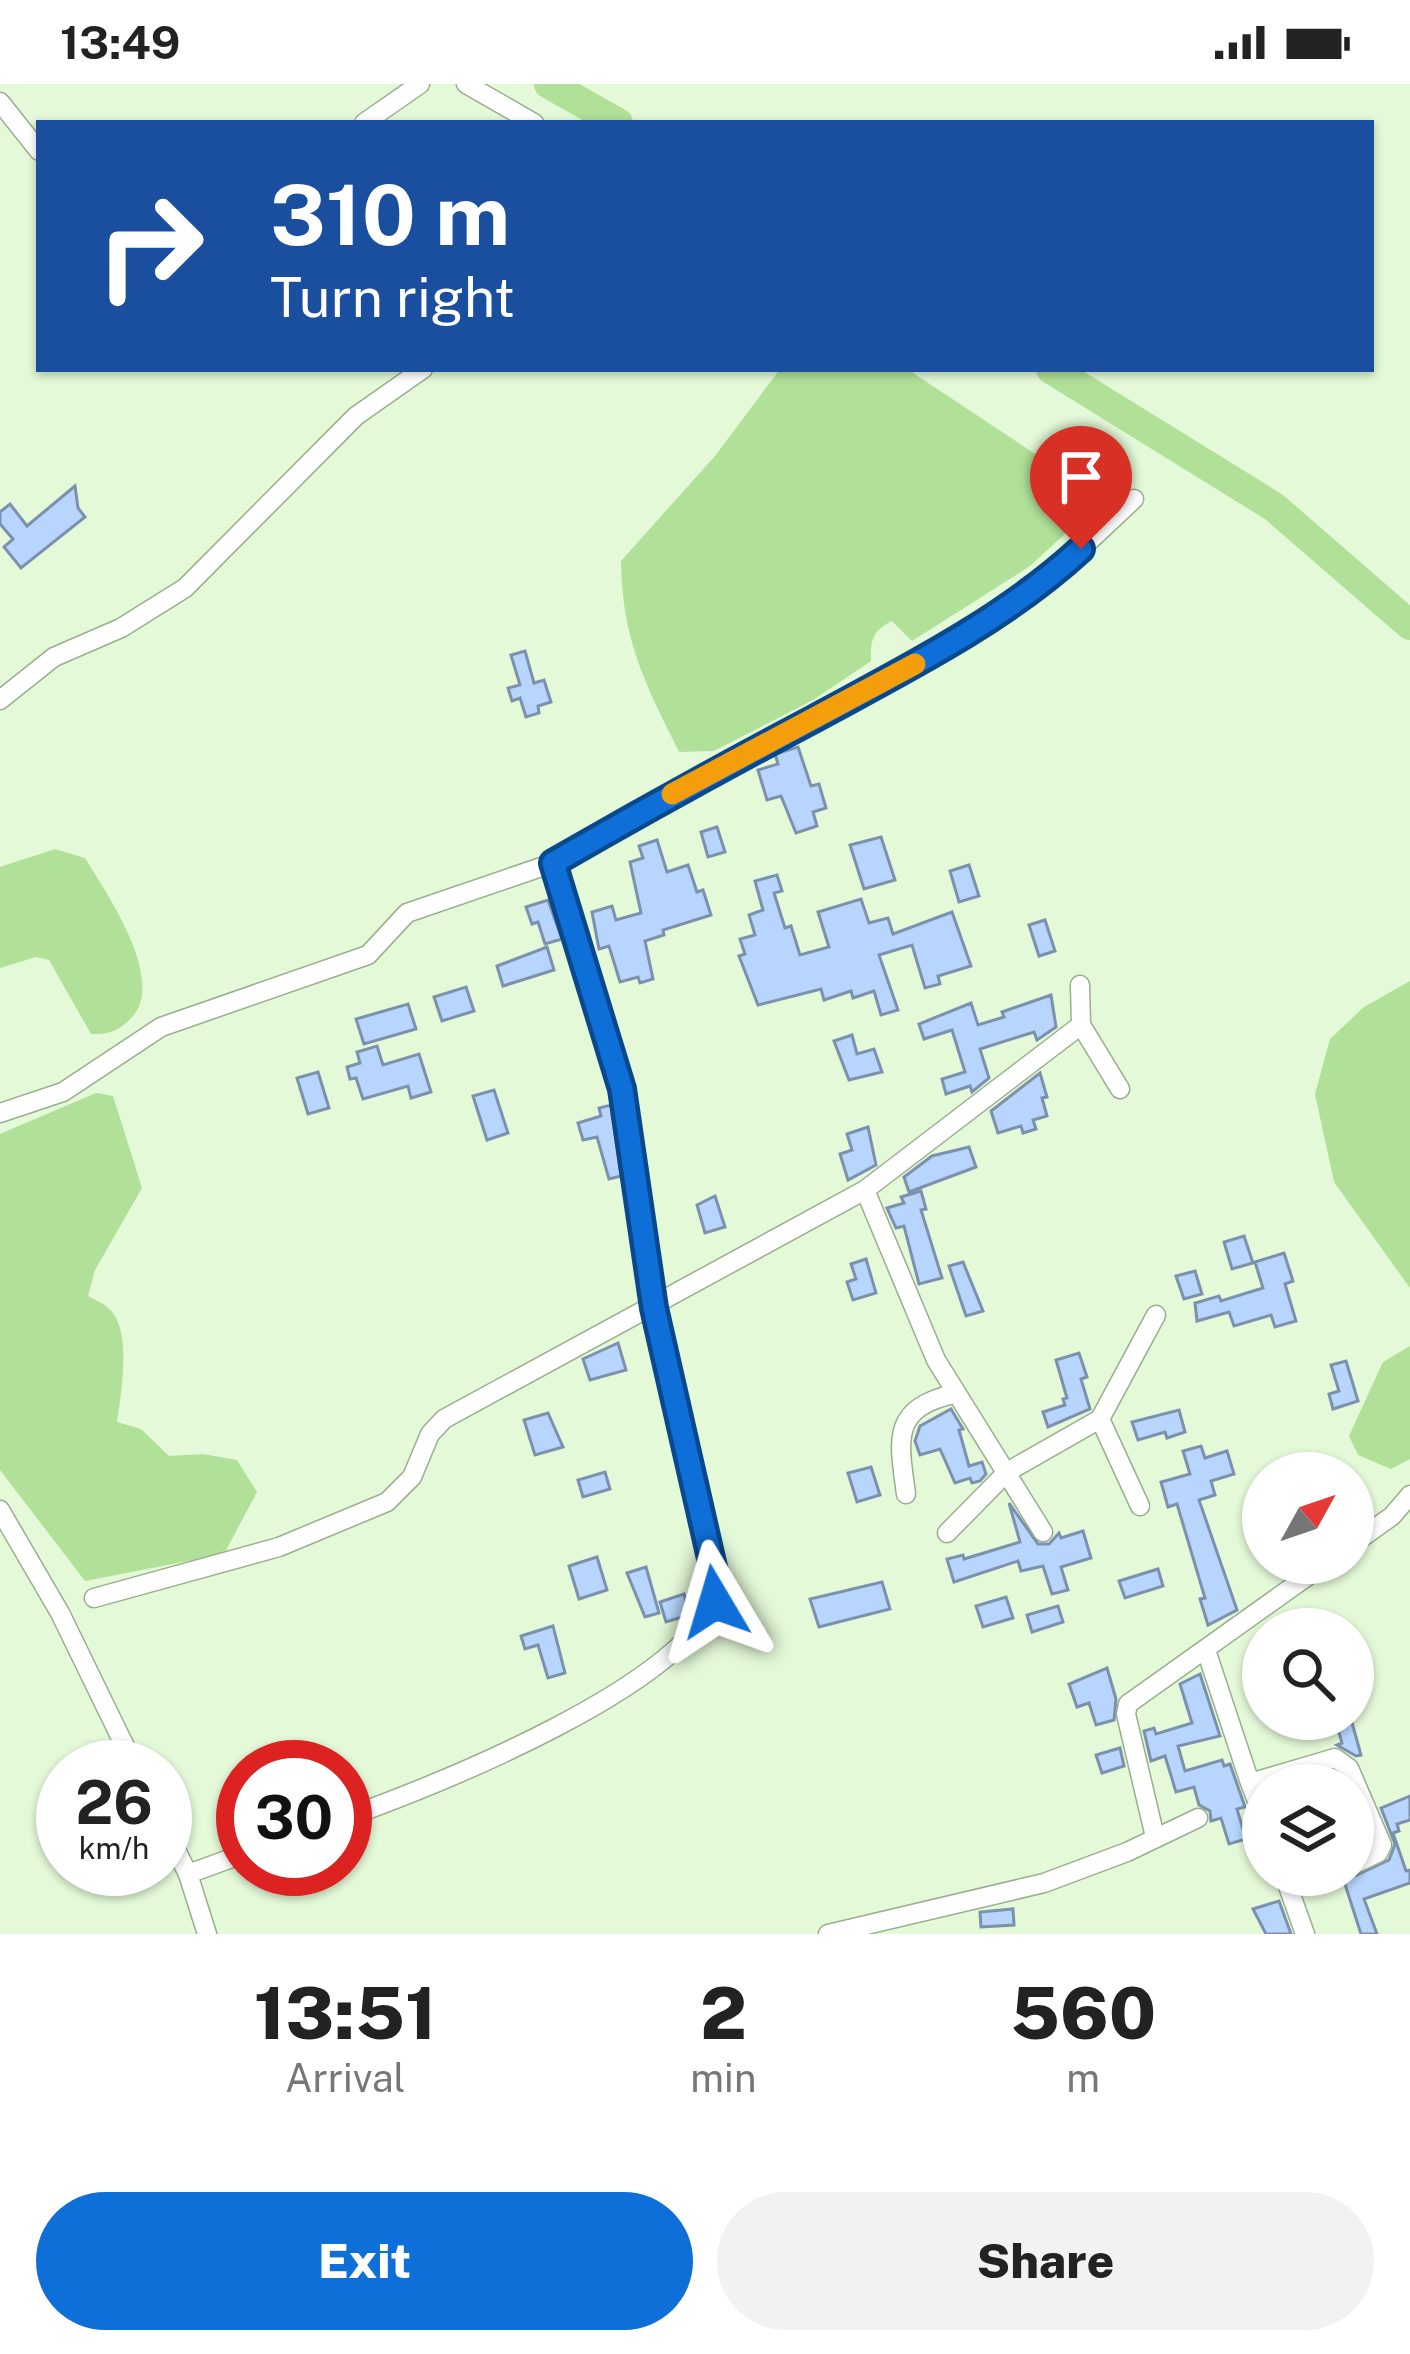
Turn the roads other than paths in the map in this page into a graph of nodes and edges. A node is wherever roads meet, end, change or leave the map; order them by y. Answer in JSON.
{"nodes":[{"id":1,"x":420,"y":84,"type":"edge"},
{"id":2,"x":466,"y":84,"type":"edge"},
{"id":3,"x":0,"y":102,"type":"edge"},
{"id":4,"x":368,"y":120,"type":"edge"},
{"id":5,"x":529,"y":120,"type":"edge"},
{"id":6,"x":36,"y":147,"type":"edge"},
{"id":7,"x":419,"y":372,"type":"edge"},
{"id":8,"x":1134,"y":500,"type":"dead end"},
{"id":9,"x":0,"y":700,"type":"edge"},
{"id":10,"x":553,"y":863,"type":"junction"},
{"id":11,"x":1080,"y":985,"type":"dead end"},
{"id":12,"x":1081,"y":1025,"type":"junction"},
{"id":13,"x":1120,"y":1089,"type":"dead end"},
{"id":14,"x":0,"y":1113,"type":"edge"},
{"id":15,"x":866,"y":1190,"type":"junction"},
{"id":16,"x":654,"y":1308,"type":"junction"},
{"id":17,"x":1156,"y":1315,"type":"dead end"},
{"id":18,"x":954,"y":1394,"type":"junction"},
{"id":19,"x":1100,"y":1419,"type":"junction"},
{"id":20,"x":1007,"y":1472,"type":"junction"},
{"id":21,"x":906,"y":1494,"type":"dead end"},
{"id":22,"x":1410,"y":1495,"type":"edge"},
{"id":23,"x":1140,"y":1506,"type":"dead end"},
{"id":24,"x":0,"y":1510,"type":"edge"},
{"id":25,"x":1374,"y":1529,"type":"edge"},
{"id":26,"x":1042,"y":1532,"type":"dead end"},
{"id":27,"x":947,"y":1533,"type":"dead end"},
{"id":28,"x":1297,"y":1584,"type":"edge"},
{"id":29,"x":94,"y":1598,"type":"dead end"},
{"id":30,"x":1206,"y":1650,"type":"junction"},
{"id":31,"x":122,"y":1740,"type":"edge"},
{"id":32,"x":1244,"y":1764,"type":"edge"},
{"id":33,"x":1316,"y":1764,"type":"edge"},
{"id":34,"x":1345,"y":1764,"type":"edge"},
{"id":35,"x":372,"y":1808,"type":"edge"},
{"id":36,"x":1198,"y":1818,"type":"dead end"},
{"id":37,"x":1374,"y":1826,"type":"edge"},
{"id":38,"x":1155,"y":1837,"type":"junction"},
{"id":39,"x":1374,"y":1855,"type":"edge"},
{"id":40,"x":192,"y":1887,"type":"edge"},
{"id":41,"x":1291,"y":1896,"type":"edge"},
{"id":42,"x":207,"y":1934,"type":"edge"},
{"id":43,"x":829,"y":1934,"type":"edge"},
{"id":44,"x":1305,"y":1934,"type":"edge"}],
"edges":[{"from":1,"to":4,"type":"street"},
{"from":2,"to":5,"type":"street"},
{"from":3,"to":6,"type":"street"},
{"from":7,"to":9,"type":"street"},
{"from":8,"to":10,"type":"street"},
{"from":10,"to":14,"type":"street"},
{"from":10,"to":16,"type":"street"},
{"from":11,"to":12,"type":"street"},
{"from":12,"to":13,"type":"street"},
{"from":12,"to":15,"type":"street"},
{"from":15,"to":16,"type":"street"},
{"from":15,"to":18,"type":"street"},
{"from":16,"to":29,"type":"street"},
{"from":16,"to":35,"type":"street"},
{"from":17,"to":19,"type":"street"},
{"from":18,"to":20,"type":"street"},
{"from":18,"to":21,"type":"street"},
{"from":19,"to":20,"type":"street"},
{"from":19,"to":23,"type":"street"},
{"from":20,"to":26,"type":"street"},
{"from":20,"to":27,"type":"street"},
{"from":22,"to":25,"type":"street"},
{"from":24,"to":31,"type":"street"},
{"from":28,"to":30,"type":"street"},
{"from":30,"to":32,"type":"street"},
{"from":30,"to":38,"type":"street"},
{"from":33,"to":34,"type":"street"},
{"from":36,"to":38,"type":"street"},
{"from":37,"to":39,"type":"street"},
{"from":38,"to":43,"type":"street"},
{"from":40,"to":42,"type":"street"},
{"from":41,"to":44,"type":"street"}]}
